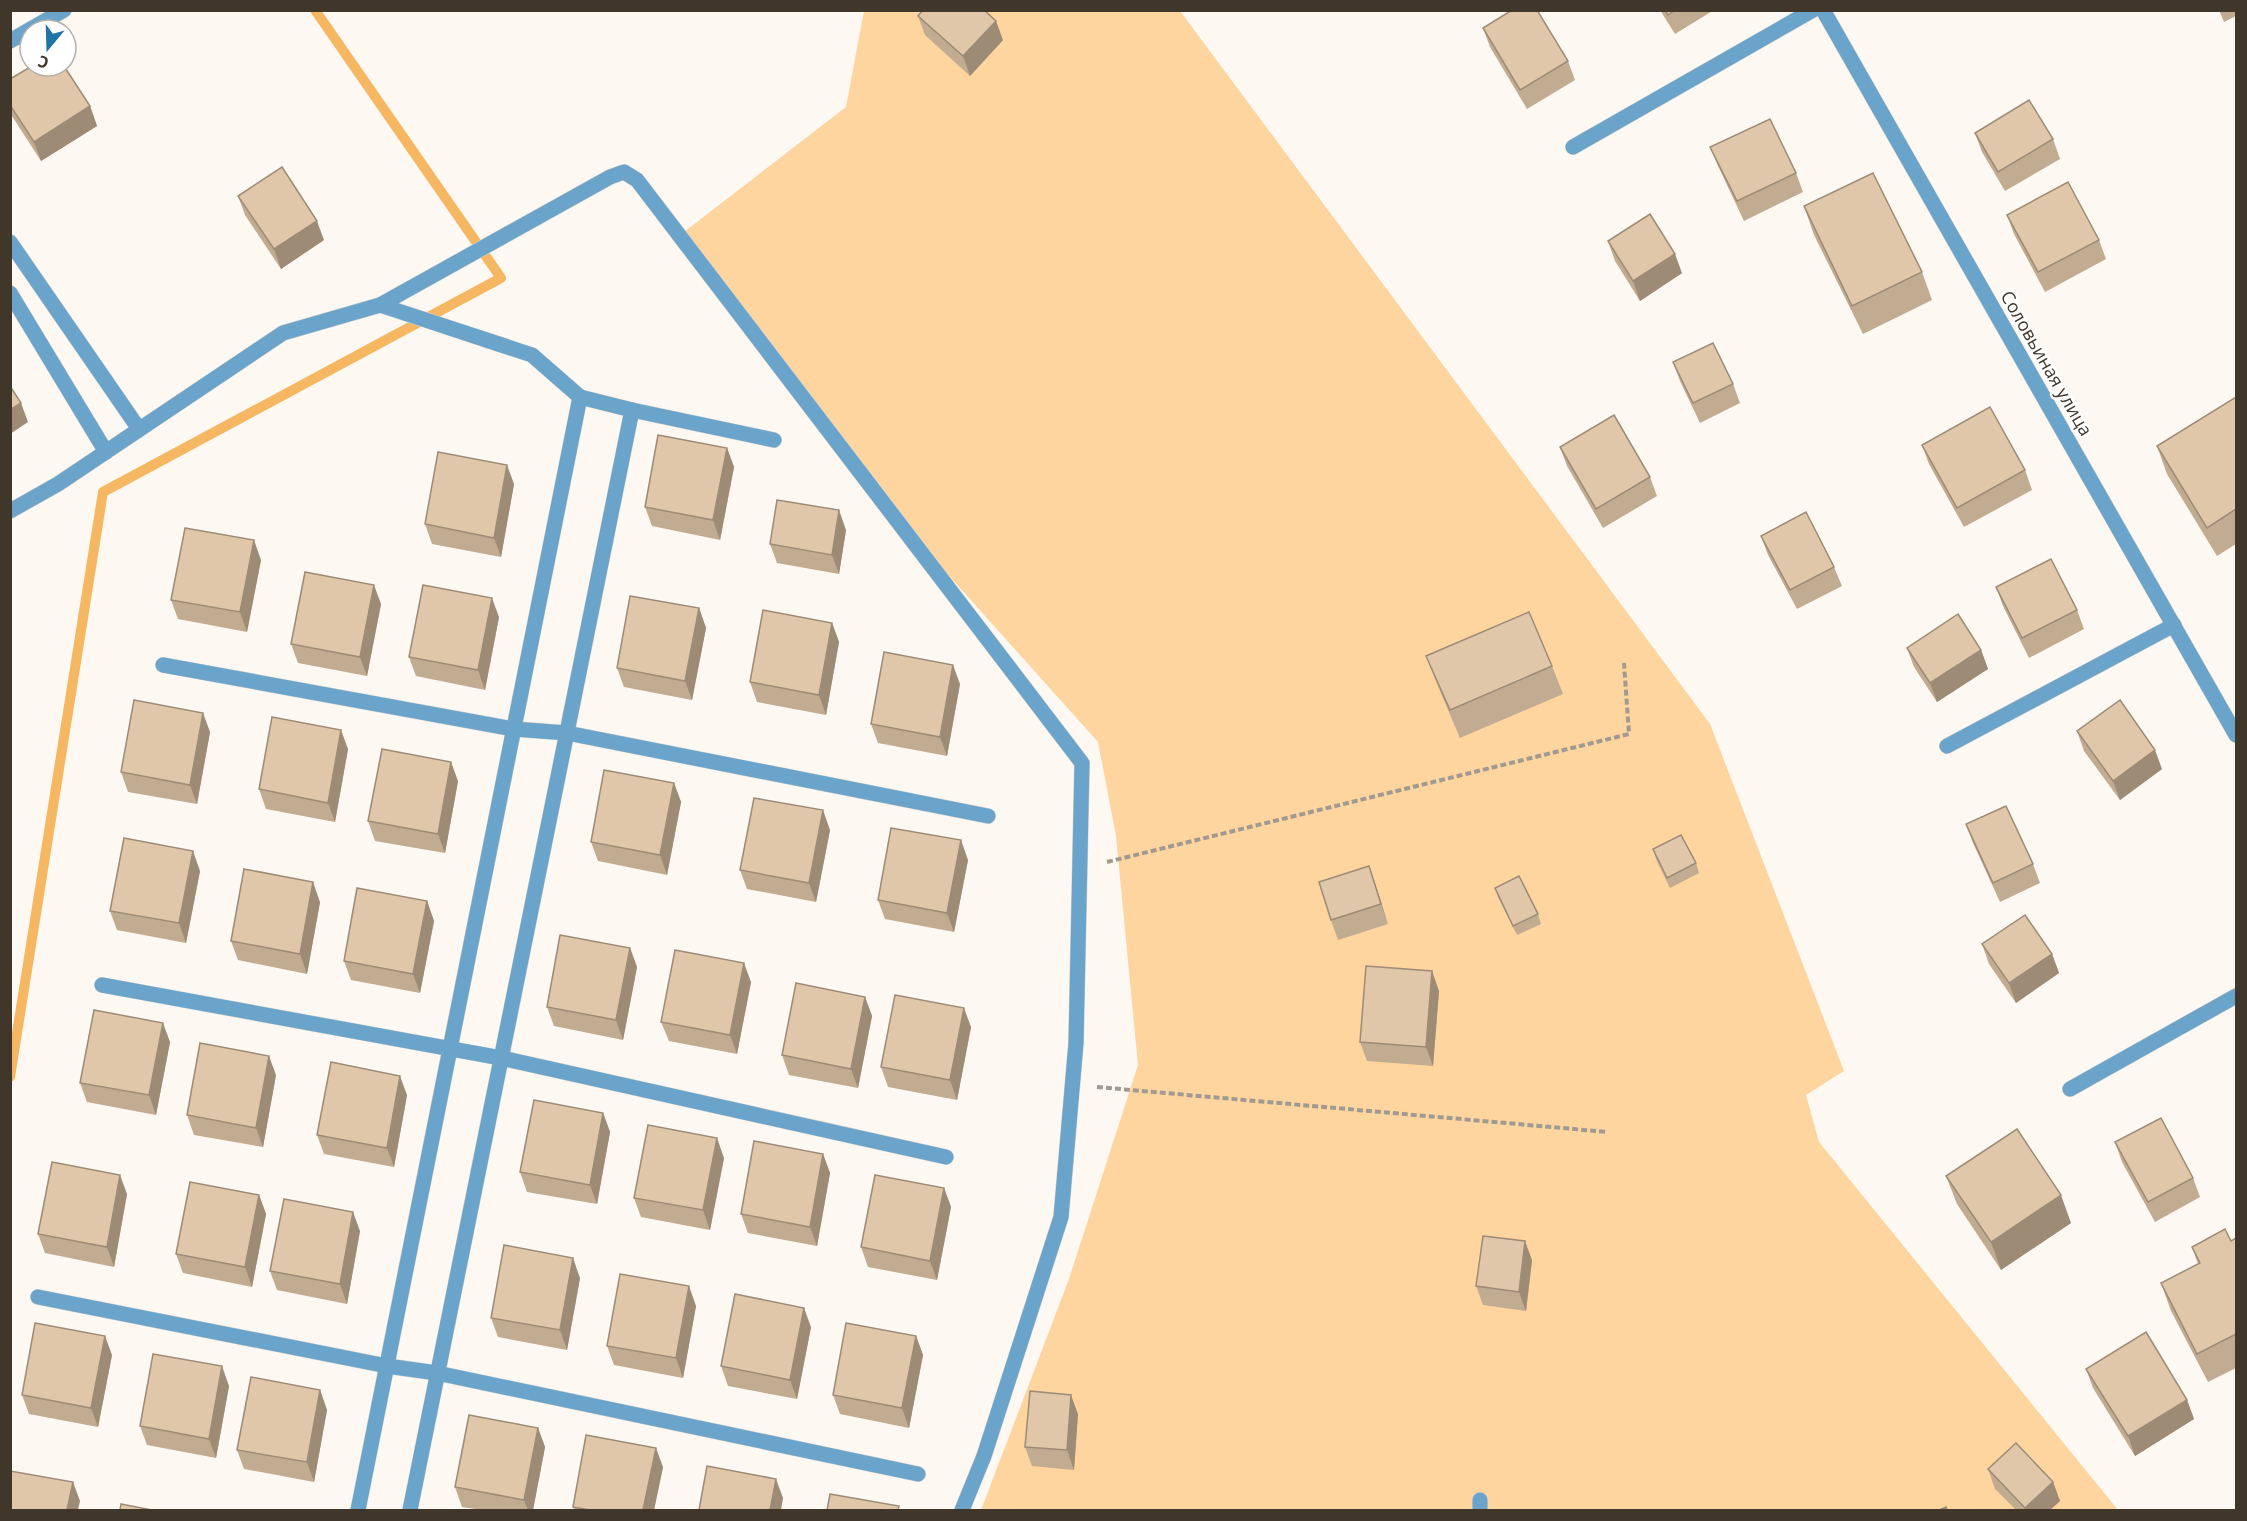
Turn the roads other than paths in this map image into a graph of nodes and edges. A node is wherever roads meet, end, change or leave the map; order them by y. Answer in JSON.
{"nodes":[{"id":1,"x":64,"y":10,"type":"edge"},
{"id":2,"x":1813,"y":10,"type":"edge"},
{"id":3,"x":1823,"y":10,"type":"edge"},
{"id":4,"x":10,"y":41,"type":"edge"},
{"id":5,"x":1573,"y":147,"type":"dead end"},
{"id":6,"x":10,"y":242,"type":"edge"},
{"id":7,"x":10,"y":293,"type":"edge"},
{"id":8,"x":380,"y":305,"type":"junction"},
{"id":9,"x":580,"y":397,"type":"junction"},
{"id":10,"x":632,"y":410,"type":"junction"},
{"id":11,"x":139,"y":429,"type":"junction"},
{"id":12,"x":774,"y":440,"type":"dead end"},
{"id":13,"x":106,"y":452,"type":"junction"},
{"id":14,"x":10,"y":511,"type":"edge"},
{"id":15,"x":2174,"y":625,"type":"junction"},
{"id":16,"x":163,"y":665,"type":"dead end"},
{"id":17,"x":514,"y":729,"type":"junction"},
{"id":18,"x":567,"y":733,"type":"junction"},
{"id":19,"x":2236,"y":735,"type":"edge"},
{"id":20,"x":1947,"y":746,"type":"dead end"},
{"id":21,"x":988,"y":816,"type":"dead end"},
{"id":22,"x":102,"y":985,"type":"dead end"},
{"id":23,"x":2236,"y":996,"type":"edge"},
{"id":24,"x":450,"y":1050,"type":"junction"},
{"id":25,"x":501,"y":1058,"type":"junction"},
{"id":26,"x":2070,"y":1089,"type":"dead end"},
{"id":27,"x":946,"y":1157,"type":"dead end"},
{"id":28,"x":38,"y":1297,"type":"dead end"},
{"id":29,"x":387,"y":1366,"type":"junction"},
{"id":30,"x":437,"y":1373,"type":"junction"},
{"id":31,"x":918,"y":1474,"type":"dead end"},
{"id":32,"x":358,"y":1510,"type":"edge"},
{"id":33,"x":410,"y":1510,"type":"edge"},
{"id":34,"x":962,"y":1510,"type":"edge"}],
"edges":[{"from":1,"to":4,"type":"lane"},
{"from":2,"to":5,"type":"lane"},
{"from":3,"to":15,"type":"lane","name":"Соловьиная улица"},
{"from":6,"to":11,"type":"lane"},
{"from":7,"to":13,"type":"lane"},
{"from":8,"to":9,"type":"lane"},
{"from":8,"to":11,"type":"lane"},
{"from":8,"to":34,"type":"lane"},
{"from":9,"to":10,"type":"lane"},
{"from":9,"to":17,"type":"lane"},
{"from":10,"to":12,"type":"lane"},
{"from":10,"to":18,"type":"lane"},
{"from":11,"to":13,"type":"lane"},
{"from":13,"to":14,"type":"lane"},
{"from":15,"to":19,"type":"lane","name":"Соловьиная улица"},
{"from":15,"to":20,"type":"lane"},
{"from":16,"to":17,"type":"lane"},
{"from":17,"to":18,"type":"lane"},
{"from":17,"to":24,"type":"lane"},
{"from":18,"to":21,"type":"lane"},
{"from":18,"to":25,"type":"lane"},
{"from":22,"to":24,"type":"lane"},
{"from":23,"to":26,"type":"lane"},
{"from":24,"to":25,"type":"lane"},
{"from":24,"to":29,"type":"lane"},
{"from":25,"to":27,"type":"lane"},
{"from":25,"to":30,"type":"lane"},
{"from":28,"to":29,"type":"lane"},
{"from":29,"to":30,"type":"lane"},
{"from":29,"to":32,"type":"lane"},
{"from":30,"to":31,"type":"lane"},
{"from":30,"to":33,"type":"lane"}]}
